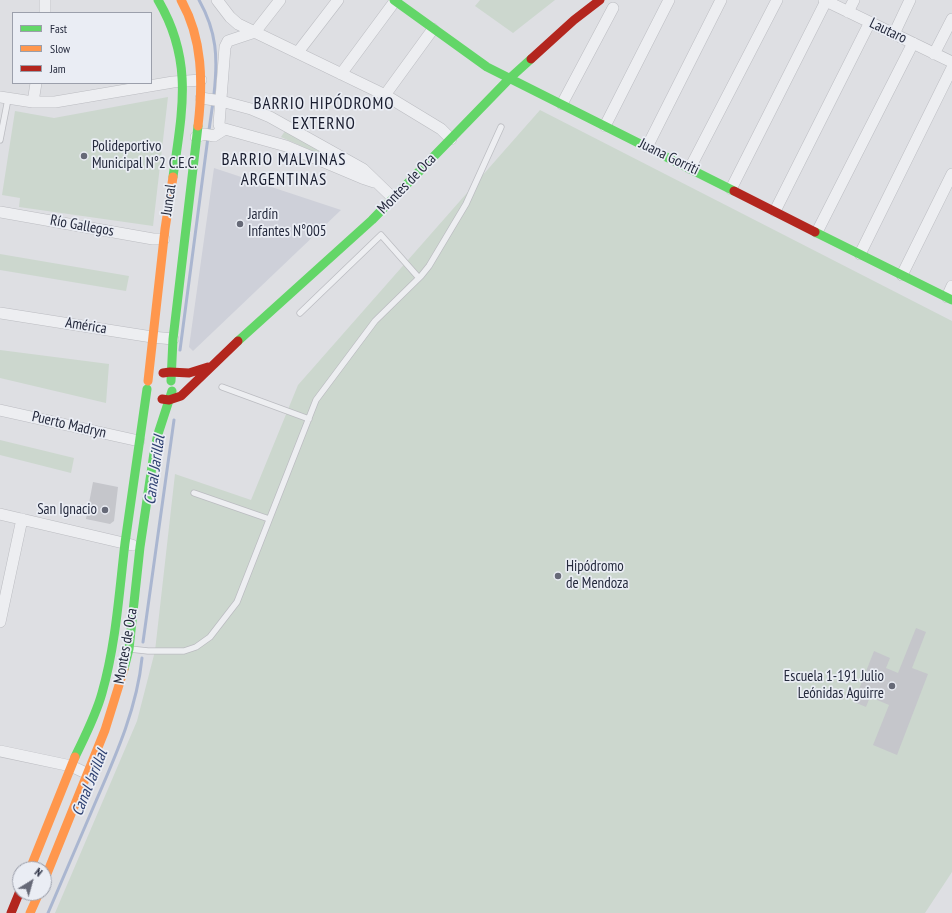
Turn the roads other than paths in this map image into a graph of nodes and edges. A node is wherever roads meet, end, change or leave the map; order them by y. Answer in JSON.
{"nodes":[{"id":1,"x":45,"y":0,"type":"edge"},
{"id":2,"x":158,"y":0,"type":"edge"},
{"id":3,"x":181,"y":0,"type":"edge"},
{"id":4,"x":280,"y":0,"type":"edge"},
{"id":5,"x":338,"y":0,"type":"edge"},
{"id":6,"x":394,"y":0,"type":"edge"},
{"id":7,"x":600,"y":0,"type":"edge"},
{"id":8,"x":669,"y":0,"type":"edge"},
{"id":9,"x":721,"y":0,"type":"edge"},
{"id":10,"x":777,"y":0,"type":"edge"},
{"id":11,"x":825,"y":0,"type":"edge"},
{"id":12,"x":854,"y":0,"type":"edge"},
{"id":13,"x":910,"y":0,"type":"edge"},
{"id":14,"x":219,"y":1,"type":"edge"},
{"id":15,"x":407,"y":4,"type":"edge"},
{"id":16,"x":613,"y":8,"type":"dead end"},
{"id":17,"x":45,"y":12,"type":"edge"},
{"id":18,"x":848,"y":12,"type":"junction"},
{"id":19,"x":952,"y":19,"type":"edge"},
{"id":20,"x":870,"y":22,"type":"junction"},
{"id":21,"x":433,"y":28,"type":"junction"},
{"id":22,"x":255,"y":32,"type":"junction"},
{"id":23,"x":894,"y":34,"type":"junction"},
{"id":24,"x":913,"y":43,"type":"junction"},
{"id":25,"x":298,"y":52,"type":"junction"},
{"id":26,"x":934,"y":54,"type":"junction"},
{"id":27,"x":952,"y":62,"type":"edge"},
{"id":28,"x":952,"y":68,"type":"edge"},
{"id":29,"x":341,"y":74,"type":"junction"},
{"id":30,"x":510,"y":78,"type":"junction"},
{"id":31,"x":201,"y":80,"type":"junction"},
{"id":32,"x":182,"y":81,"type":"junction"},
{"id":33,"x":36,"y":84,"type":"edge"},
{"id":34,"x":385,"y":95,"type":"junction"},
{"id":35,"x":4,"y":98,"type":"edge"},
{"id":36,"x":201,"y":98,"type":"junction"},
{"id":37,"x":221,"y":101,"type":"junction"},
{"id":38,"x":33,"y":102,"type":"junction"},
{"id":39,"x":562,"y":104,"type":"junction"},
{"id":40,"x":605,"y":126,"type":"junction"},
{"id":41,"x":501,"y":127,"type":"dead end"},
{"id":42,"x":221,"y":131,"type":"junction"},
{"id":43,"x":196,"y":137,"type":"junction"},
{"id":44,"x":451,"y":138,"type":"junction"},
{"id":45,"x":0,"y":140,"type":"edge"},
{"id":46,"x":647,"y":147,"type":"junction"},
{"id":47,"x":690,"y":168,"type":"junction"},
{"id":48,"x":952,"y":174,"type":"edge"},
{"id":49,"x":377,"y":182,"type":"junction"},
{"id":50,"x":731,"y":189,"type":"junction"},
{"id":51,"x":393,"y":198,"type":"junction"},
{"id":52,"x":775,"y":211,"type":"junction"},
{"id":53,"x":0,"y":212,"type":"edge"},
{"id":54,"x":817,"y":232,"type":"junction"},
{"id":55,"x":164,"y":239,"type":"junction"},
{"id":56,"x":860,"y":254,"type":"junction"},
{"id":57,"x":902,"y":275,"type":"junction"},
{"id":58,"x":419,"y":278,"type":"junction"},
{"id":59,"x":952,"y":286,"type":"edge"},
{"id":60,"x":949,"y":299,"type":"edge"},
{"id":61,"x":0,"y":313,"type":"edge"},
{"id":62,"x":300,"y":313,"type":"dead end"},
{"id":63,"x":152,"y":337,"type":"junction"},
{"id":64,"x":173,"y":339,"type":"junction"},
{"id":65,"x":211,"y":365,"type":"junction"},
{"id":66,"x":167,"y":372,"type":"junction"},
{"id":67,"x":147,"y":385,"type":"junction"},
{"id":68,"x":222,"y":387,"type":"dead end"},
{"id":69,"x":166,"y":400,"type":"junction"},
{"id":70,"x":0,"y":410,"type":"edge"},
{"id":71,"x":309,"y":419,"type":"junction"},
{"id":72,"x":139,"y":441,"type":"junction"},
{"id":73,"x":194,"y":494,"type":"dead end"},
{"id":74,"x":0,"y":514,"type":"edge"},
{"id":75,"x":22,"y":519,"type":"junction"},
{"id":76,"x":269,"y":519,"type":"junction"},
{"id":77,"x":125,"y":543,"type":"junction"},
{"id":78,"x":140,"y":547,"type":"junction"},
{"id":79,"x":0,"y":622,"type":"edge"},
{"id":80,"x":129,"y":648,"type":"junction"},
{"id":81,"x":0,"y":751,"type":"edge"},
{"id":82,"x":71,"y":766,"type":"junction"},
{"id":83,"x":88,"y":774,"type":"junction"},
{"id":84,"x":33,"y":861,"type":"edge"},
{"id":85,"x":52,"y":861,"type":"edge"},
{"id":86,"x":16,"y":901,"type":"edge"},
{"id":87,"x":35,"y":901,"type":"edge"},
{"id":88,"x":11,"y":913,"type":"edge"},
{"id":89,"x":30,"y":913,"type":"edge"}],
"edges":[{"from":1,"to":17,"type":"street"},
{"from":2,"to":32,"type":"main road","name":"Juncal"},
{"from":3,"to":31,"type":"main road","name":"Juncal"},
{"from":4,"to":22,"type":"street"},
{"from":5,"to":25,"type":"street"},
{"from":6,"to":15,"type":"main road","name":"Juana Gorriti"},
{"from":6,"to":29,"type":"street"},
{"from":7,"to":30,"type":"main road","name":"Montes de Oca"},
{"from":8,"to":40,"type":"street"},
{"from":9,"to":46,"type":"street"},
{"from":10,"to":47,"type":"street"},
{"from":11,"to":18,"type":"street","name":"Lautaro"},
{"from":11,"to":50,"type":"street"},
{"from":12,"to":18,"type":"street"},
{"from":13,"to":23,"type":"street"},
{"from":14,"to":22,"type":"street"},
{"from":15,"to":21,"type":"main road","name":"Juana Gorriti"},
{"from":16,"to":39,"type":"street"},
{"from":18,"to":20,"type":"street","name":"Lautaro"},
{"from":19,"to":26,"type":"street"},
{"from":20,"to":23,"type":"street","name":"Lautaro"},
{"from":20,"to":52,"type":"street"},
{"from":21,"to":30,"type":"main road","name":"Juana Gorriti"},
{"from":21,"to":34,"type":"street"},
{"from":22,"to":25,"type":"street"},
{"from":22,"to":37,"type":"street"},
{"from":23,"to":24,"type":"street","name":"Lautaro"},
{"from":24,"to":26,"type":"street","name":"Lautaro"},
{"from":24,"to":54,"type":"street"},
{"from":25,"to":29,"type":"street"},
{"from":26,"to":27,"type":"street","name":"Lautaro"},
{"from":28,"to":56,"type":"street"},
{"from":29,"to":34,"type":"street"},
{"from":30,"to":39,"type":"main road","name":"Juana Gorriti"},
{"from":30,"to":44,"type":"main road","name":"Montes de Oca"},
{"from":31,"to":32,"type":"street"},
{"from":31,"to":36,"type":"main road","name":"Juncal"},
{"from":32,"to":38,"type":"street"},
{"from":32,"to":55,"type":"main road","name":"Juncal"},
{"from":33,"to":38,"type":"street"},
{"from":34,"to":44,"type":"street"},
{"from":35,"to":38,"type":"street"},
{"from":35,"to":45,"type":"lane"},
{"from":36,"to":37,"type":"street"},
{"from":36,"to":43,"type":"main road","name":"Juncal"},
{"from":37,"to":42,"type":"street"},
{"from":37,"to":49,"type":"street"},
{"from":39,"to":40,"type":"main road","name":"Juana Gorriti"},
{"from":40,"to":46,"type":"main road","name":"Juana Gorriti"},
{"from":41,"to":58,"type":"lane"},
{"from":42,"to":43,"type":"street"},
{"from":42,"to":49,"type":"street"},
{"from":43,"to":64,"type":"main road","name":"Juncal"},
{"from":44,"to":51,"type":"main road","name":"Montes de Oca"},
{"from":46,"to":47,"type":"main road","name":"Juana Gorriti"},
{"from":47,"to":50,"type":"main road","name":"Juana Gorriti"},
{"from":48,"to":57,"type":"street"},
{"from":49,"to":51,"type":"street"},
{"from":50,"to":52,"type":"main road","name":"Juana Gorriti"},
{"from":51,"to":65,"type":"main road","name":"Montes de Oca"},
{"from":52,"to":54,"type":"main road","name":"Juana Gorriti"},
{"from":53,"to":55,"type":"street","name":"Río Gallegos"},
{"from":54,"to":56,"type":"main road","name":"Juana Gorriti"},
{"from":55,"to":63,"type":"main road","name":"Juncal"},
{"from":56,"to":57,"type":"main road","name":"Juana Gorriti"},
{"from":57,"to":60,"type":"main road","name":"Juana Gorriti"},
{"from":58,"to":62,"type":"lane"},
{"from":58,"to":71,"type":"lane"},
{"from":59,"to":60,"type":"street"},
{"from":61,"to":63,"type":"street","name":"América"},
{"from":63,"to":64,"type":"street","name":"América"},
{"from":63,"to":67,"type":"main road","name":"Juncal"},
{"from":64,"to":66,"type":"main road","name":"Juncal"},
{"from":65,"to":66,"type":"main road","name":"Montes de Oca"},
{"from":65,"to":69,"type":"main road","name":"Montes de Oca"},
{"from":66,"to":67,"type":"main road"},
{"from":66,"to":69,"type":"main road","name":"Juncal"},
{"from":67,"to":69,"type":"main road"},
{"from":67,"to":72,"type":"main road","name":"Montes de Oca"},
{"from":68,"to":71,"type":"lane"},
{"from":69,"to":78,"type":"main road","name":"Montes de Oca"},
{"from":70,"to":72,"type":"street","name":"Puerto Madryn"},
{"from":71,"to":76,"type":"lane"},
{"from":72,"to":77,"type":"main road","name":"Montes de Oca"},
{"from":73,"to":76,"type":"lane"},
{"from":74,"to":75,"type":"street"},
{"from":75,"to":77,"type":"street"},
{"from":75,"to":79,"type":"street"},
{"from":76,"to":80,"type":"lane"},
{"from":77,"to":78,"type":"street"},
{"from":77,"to":82,"type":"main road","name":"Montes de Oca"},
{"from":78,"to":80,"type":"main road","name":"Montes de Oca"},
{"from":80,"to":83,"type":"main road","name":"Montes de Oca"},
{"from":81,"to":82,"type":"street"},
{"from":82,"to":83,"type":"street"},
{"from":82,"to":84,"type":"main road","name":"Montes de Oca"},
{"from":83,"to":85,"type":"main road","name":"Montes de Oca"},
{"from":86,"to":88,"type":"main road"},
{"from":87,"to":89,"type":"main road"}]}
